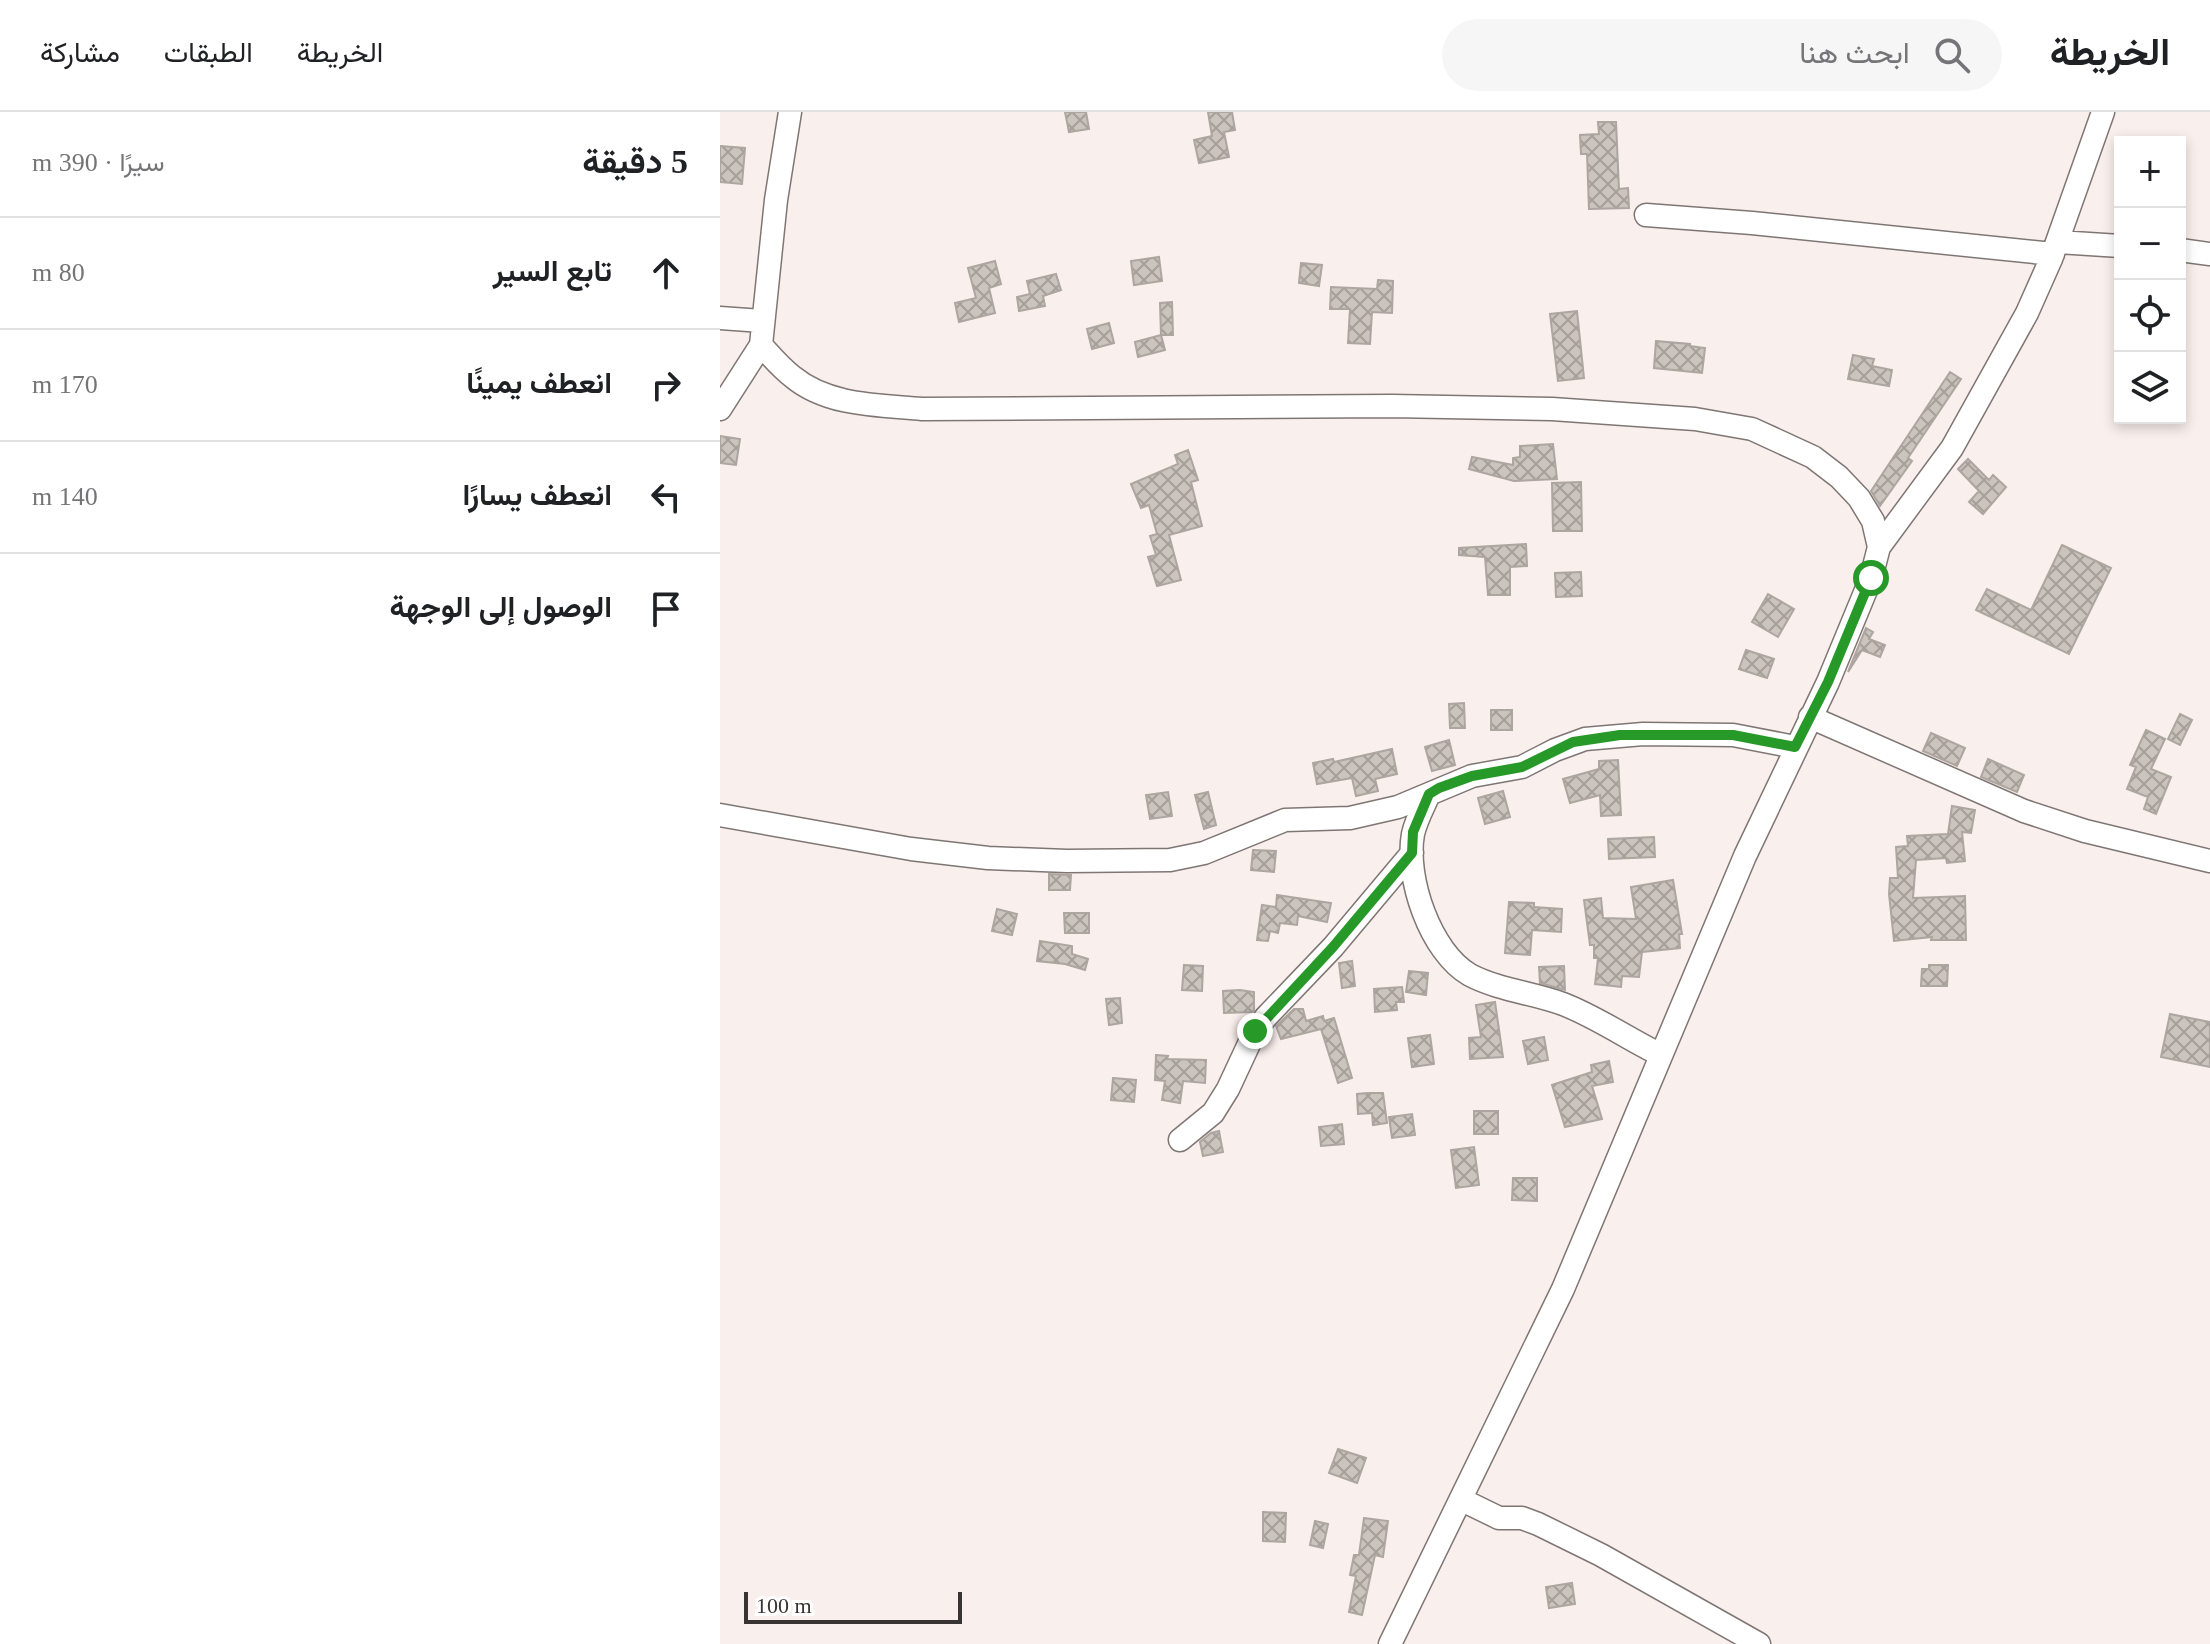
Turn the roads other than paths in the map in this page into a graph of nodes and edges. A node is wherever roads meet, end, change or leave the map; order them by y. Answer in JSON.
{"nodes":[{"id":1,"x":790,"y":112,"type":"edge"},
{"id":2,"x":2103,"y":112,"type":"edge"},
{"id":3,"x":1646,"y":215,"type":"dead end"},
{"id":4,"x":2114,"y":246,"type":"edge"},
{"id":5,"x":2055,"y":248,"type":"junction"},
{"id":6,"x":2186,"y":251,"type":"edge"},
{"id":7,"x":2210,"y":254,"type":"edge"},
{"id":8,"x":720,"y":318,"type":"edge"},
{"id":9,"x":762,"y":321,"type":"junction"},
{"id":10,"x":761,"y":345,"type":"junction"},
{"id":11,"x":720,"y":409,"type":"edge"},
{"id":12,"x":1879,"y":547,"type":"junction"},
{"id":13,"x":1810,"y":717,"type":"junction"},
{"id":14,"x":1795,"y":747,"type":"junction"},
{"id":15,"x":1429,"y":794,"type":"junction"},
{"id":16,"x":720,"y":815,"type":"edge"},
{"id":17,"x":1412,"y":853,"type":"junction"},
{"id":18,"x":2210,"y":861,"type":"edge"},
{"id":19,"x":1661,"y":1055,"type":"junction"},
{"id":20,"x":1180,"y":1140,"type":"dead end"},
{"id":21,"x":1462,"y":1500,"type":"junction"},
{"id":22,"x":1390,"y":1644,"type":"edge"},
{"id":23,"x":1759,"y":1644,"type":"edge"}],
"edges":[{"from":1,"to":9,"type":"street"},
{"from":2,"to":5,"type":"street"},
{"from":3,"to":5,"type":"street"},
{"from":4,"to":5,"type":"street"},
{"from":5,"to":12,"type":"street"},
{"from":6,"to":7,"type":"street"},
{"from":8,"to":9,"type":"street"},
{"from":9,"to":10,"type":"street"},
{"from":10,"to":11,"type":"street"},
{"from":10,"to":12,"type":"street"},
{"from":12,"to":13,"type":"street"},
{"from":13,"to":14,"type":"street"},
{"from":13,"to":18,"type":"street"},
{"from":14,"to":15,"type":"street"},
{"from":14,"to":19,"type":"street"},
{"from":15,"to":16,"type":"street"},
{"from":15,"to":17,"type":"street"},
{"from":17,"to":19,"type":"street"},
{"from":17,"to":20,"type":"street"},
{"from":19,"to":21,"type":"street"},
{"from":21,"to":22,"type":"street"},
{"from":21,"to":23,"type":"street"}]}
